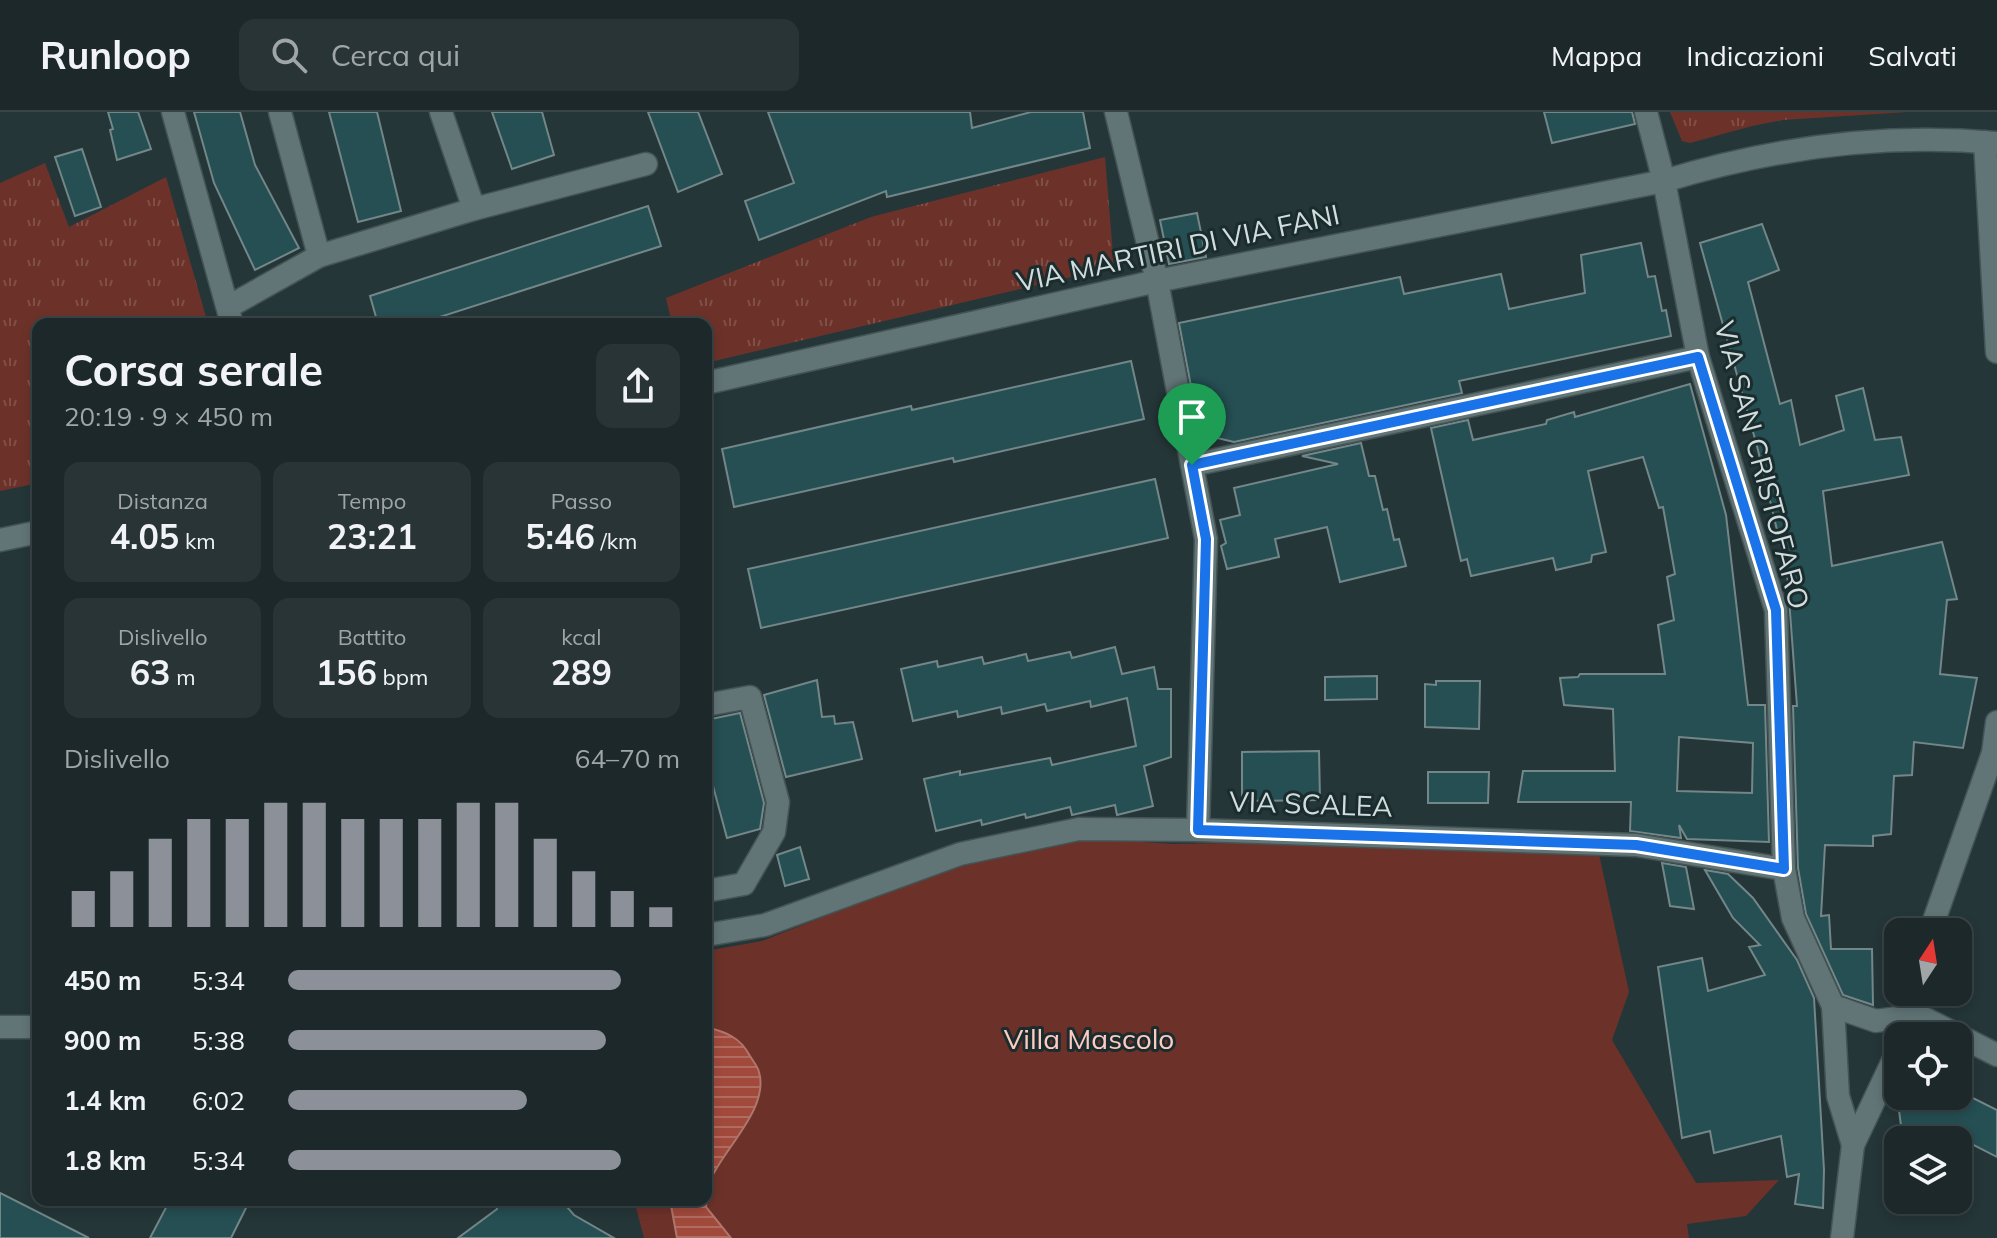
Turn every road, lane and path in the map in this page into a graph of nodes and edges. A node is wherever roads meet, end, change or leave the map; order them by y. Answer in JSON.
{"nodes":[{"id":1,"x":173,"y":112,"type":"edge"},
{"id":2,"x":280,"y":112,"type":"edge"},
{"id":3,"x":441,"y":112,"type":"edge"},
{"id":4,"x":1116,"y":112,"type":"edge"},
{"id":5,"x":1646,"y":112,"type":"edge"},
{"id":6,"x":1991,"y":142,"type":"edge"},
{"id":7,"x":646,"y":164,"type":"dead end"},
{"id":8,"x":1664,"y":181,"type":"junction"},
{"id":9,"x":474,"y":209,"type":"junction"},
{"id":10,"x":319,"y":256,"type":"junction"},
{"id":11,"x":1157,"y":281,"type":"junction"},
{"id":12,"x":230,"y":316,"type":"edge"},
{"id":13,"x":1997,"y":352,"type":"edge"},
{"id":14,"x":1698,"y":357,"type":"junction"},
{"id":15,"x":712,"y":382,"type":"edge"},
{"id":16,"x":1192,"y":465,"type":"junction"},
{"id":17,"x":32,"y":533,"type":"edge"},
{"id":18,"x":0,"y":540,"type":"edge"},
{"id":19,"x":712,"y":704,"type":"edge"},
{"id":20,"x":1997,"y":722,"type":"edge"},
{"id":21,"x":1198,"y":830,"type":"junction"},
{"id":22,"x":1784,"y":869,"type":"junction"},
{"id":23,"x":712,"y":890,"type":"edge"},
{"id":24,"x":1935,"y":918,"type":"edge"},
{"id":25,"x":712,"y":934,"type":"edge"},
{"id":26,"x":1833,"y":1006,"type":"junction"},
{"id":27,"x":1909,"y":1006,"type":"edge"},
{"id":28,"x":1921,"y":1006,"type":"edge"},
{"id":29,"x":0,"y":1027,"type":"edge"},
{"id":30,"x":32,"y":1027,"type":"edge"},
{"id":31,"x":1997,"y":1055,"type":"edge"},
{"id":32,"x":1884,"y":1080,"type":"edge"},
{"id":33,"x":1853,"y":1145,"type":"junction"},
{"id":34,"x":1841,"y":1237,"type":"edge"}],
"edges":[{"from":1,"to":12,"type":"street"},
{"from":2,"to":10,"type":"street"},
{"from":3,"to":9,"type":"street"},
{"from":4,"to":11,"type":"street"},
{"from":5,"to":8,"type":"street","name":"VIA SAN CRISTOFARO"},
{"from":6,"to":8,"type":"street","name":"VIA MARTIRI DI VIA FANI"},
{"from":6,"to":13,"type":"street"},
{"from":7,"to":9,"type":"street"},
{"from":8,"to":11,"type":"street","name":"VIA MARTIRI DI VIA FANI"},
{"from":8,"to":14,"type":"street","name":"VIA SAN CRISTOFARO"},
{"from":9,"to":10,"type":"street"},
{"from":10,"to":12,"type":"street"},
{"from":11,"to":15,"type":"street","name":"VIA MARTIRI DI VIA FANI"},
{"from":11,"to":16,"type":"street"},
{"from":14,"to":16,"type":"street"},
{"from":14,"to":22,"type":"street","name":"VIA SAN CRISTOFARO"},
{"from":16,"to":21,"type":"street"},
{"from":17,"to":18,"type":"street"},
{"from":19,"to":23,"type":"street"},
{"from":20,"to":24,"type":"street"},
{"from":21,"to":22,"type":"street","name":"VIA SCALEA"},
{"from":21,"to":25,"type":"street","name":"VIA SCALEA"},
{"from":22,"to":26,"type":"street","name":"VIA SAN CRISTOFARO"},
{"from":26,"to":27,"type":"street"},
{"from":26,"to":33,"type":"street"},
{"from":28,"to":31,"type":"street"},
{"from":29,"to":30,"type":"street"},
{"from":32,"to":33,"type":"street"},
{"from":33,"to":34,"type":"street"}]}
